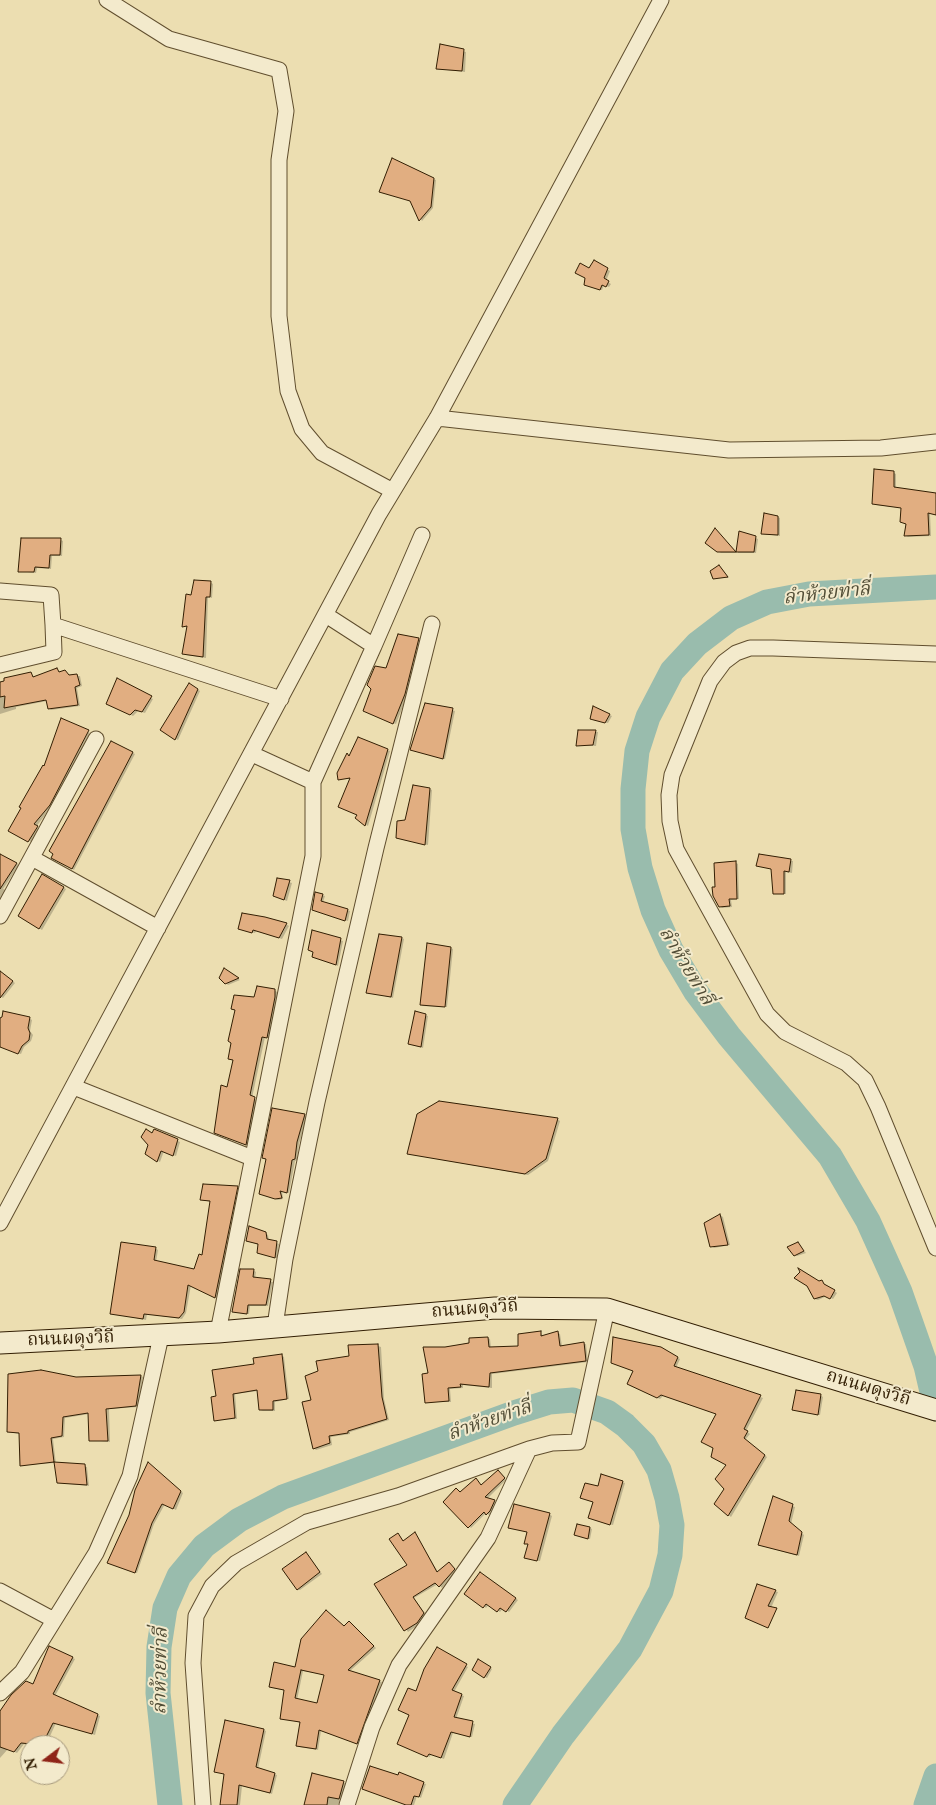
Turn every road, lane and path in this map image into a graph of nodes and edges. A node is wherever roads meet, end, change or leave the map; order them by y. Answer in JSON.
{"nodes":[{"id":1,"x":107,"y":0,"type":"edge"},
{"id":2,"x":661,"y":0,"type":"edge"},
{"id":3,"x":437,"y":418,"type":"junction"},
{"id":4,"x":936,"y":442,"type":"edge"},
{"id":5,"x":393,"y":490,"type":"junction"},
{"id":6,"x":422,"y":535,"type":"dead end"},
{"id":7,"x":0,"y":591,"type":"edge"},
{"id":8,"x":326,"y":616,"type":"junction"},
{"id":9,"x":432,"y":624,"type":"dead end"},
{"id":10,"x":53,"y":625,"type":"junction"},
{"id":11,"x":374,"y":646,"type":"junction"},
{"id":12,"x":936,"y":654,"type":"edge"},
{"id":13,"x":0,"y":665,"type":"edge"},
{"id":14,"x":281,"y":700,"type":"junction"},
{"id":15,"x":96,"y":739,"type":"dead end"},
{"id":16,"x":252,"y":754,"type":"junction"},
{"id":17,"x":313,"y":782,"type":"junction"},
{"id":18,"x":32,"y":858,"type":"junction"},
{"id":19,"x":0,"y":916,"type":"edge"},
{"id":20,"x":158,"y":928,"type":"junction"},
{"id":21,"x":74,"y":1087,"type":"junction"},
{"id":22,"x":252,"y":1158,"type":"junction"},
{"id":23,"x":0,"y":1224,"type":"edge"},
{"id":24,"x":936,"y":1248,"type":"edge"},
{"id":25,"x":607,"y":1309,"type":"junction"},
{"id":26,"x":275,"y":1326,"type":"junction"},
{"id":27,"x":218,"y":1332,"type":"junction"},
{"id":28,"x":161,"y":1336,"type":"junction"},
{"id":29,"x":0,"y":1343,"type":"edge"},
{"id":30,"x":936,"y":1410,"type":"edge"},
{"id":31,"x":529,"y":1449,"type":"junction"},
{"id":32,"x":0,"y":1591,"type":"edge"},
{"id":33,"x":54,"y":1620,"type":"junction"},
{"id":34,"x":0,"y":1694,"type":"edge"},
{"id":35,"x":203,"y":1805,"type":"edge"},
{"id":36,"x":347,"y":1805,"type":"edge"}],
"edges":[{"from":1,"to":5,"type":"street"},
{"from":2,"to":3,"type":"street"},
{"from":3,"to":4,"type":"street"},
{"from":3,"to":5,"type":"street"},
{"from":5,"to":8,"type":"street"},
{"from":6,"to":11,"type":"street"},
{"from":7,"to":10,"type":"street"},
{"from":8,"to":11,"type":"street"},
{"from":8,"to":14,"type":"street"},
{"from":9,"to":26,"type":"street"},
{"from":10,"to":13,"type":"street"},
{"from":10,"to":14,"type":"street"},
{"from":11,"to":17,"type":"street"},
{"from":12,"to":24,"type":"street"},
{"from":14,"to":16,"type":"street"},
{"from":15,"to":18,"type":"street"},
{"from":16,"to":17,"type":"street"},
{"from":16,"to":20,"type":"street"},
{"from":17,"to":22,"type":"street"},
{"from":18,"to":19,"type":"street"},
{"from":18,"to":20,"type":"street"},
{"from":20,"to":21,"type":"street"},
{"from":21,"to":22,"type":"street"},
{"from":21,"to":23,"type":"street"},
{"from":22,"to":27,"type":"street"},
{"from":25,"to":26,"type":"main road","name":"ถนนผดุงวิถี"},
{"from":25,"to":30,"type":"main road","name":"ถนนผดุงวิถี"},
{"from":25,"to":31,"type":"street"},
{"from":26,"to":27,"type":"main road","name":"ถนนผดุงวิถี"},
{"from":27,"to":28,"type":"main road","name":"ถนนผดุงวิถี"},
{"from":28,"to":29,"type":"main road","name":"ถนนผดุงวิถี"},
{"from":28,"to":33,"type":"street"},
{"from":31,"to":35,"type":"street"},
{"from":31,"to":36,"type":"street"},
{"from":32,"to":33,"type":"street"},
{"from":33,"to":34,"type":"street"}]}
